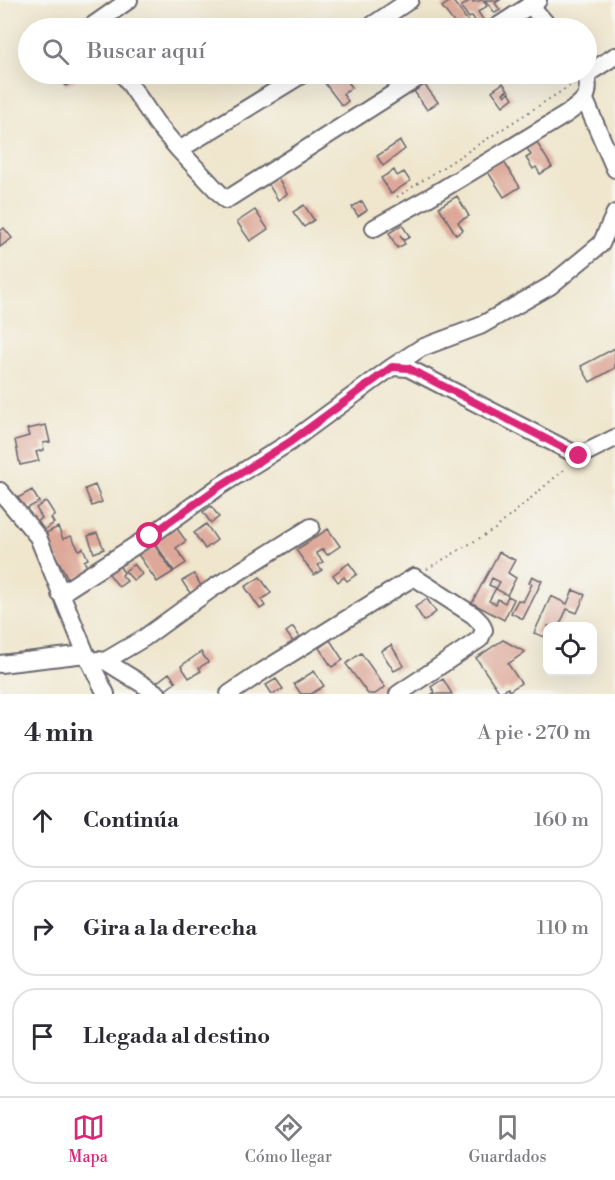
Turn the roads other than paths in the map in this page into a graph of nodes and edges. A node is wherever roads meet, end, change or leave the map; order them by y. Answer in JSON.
{"nodes":[{"id":1,"x":129,"y":0,"type":"edge"},
{"id":2,"x":410,"y":0,"type":"edge"},
{"id":3,"x":534,"y":3,"type":"edge"},
{"id":4,"x":103,"y":18,"type":"edge"},
{"id":5,"x":383,"y":18,"type":"edge"},
{"id":6,"x":511,"y":18,"type":"edge"},
{"id":7,"x":544,"y":18,"type":"edge"},
{"id":8,"x":615,"y":56,"type":"edge"},
{"id":9,"x":597,"y":68,"type":"edge"},
{"id":10,"x":130,"y":84,"type":"edge"},
{"id":11,"x":287,"y":84,"type":"edge"},
{"id":12,"x":408,"y":84,"type":"edge"},
{"id":13,"x":588,"y":84,"type":"edge"},
{"id":14,"x":585,"y":100,"type":"junction"},
{"id":15,"x":179,"y":150,"type":"junction"},
{"id":16,"x":615,"y":169,"type":"edge"},
{"id":17,"x":615,"y":213,"type":"edge"},
{"id":18,"x":374,"y":228,"type":"dead end"},
{"id":19,"x":392,"y":367,"type":"junction"},
{"id":20,"x":615,"y":438,"type":"edge"},
{"id":21,"x":0,"y":491,"type":"edge"},
{"id":22,"x":311,"y":527,"type":"dead end"},
{"id":23,"x":60,"y":594,"type":"junction"},
{"id":24,"x":93,"y":658,"type":"junction"},
{"id":25,"x":0,"y":664,"type":"edge"},
{"id":26,"x":106,"y":694,"type":"edge"},
{"id":27,"x":158,"y":694,"type":"edge"},
{"id":28,"x":230,"y":694,"type":"edge"},
{"id":29,"x":398,"y":694,"type":"edge"}],
"edges":[{"from":1,"to":4,"type":"street"},
{"from":2,"to":5,"type":"street"},
{"from":3,"to":6,"type":"street"},
{"from":3,"to":7,"type":"street"},
{"from":8,"to":9,"type":"street"},
{"from":10,"to":15,"type":"street"},
{"from":11,"to":15,"type":"street"},
{"from":12,"to":15,"type":"street"},
{"from":13,"to":14,"type":"street"},
{"from":14,"to":16,"type":"street"},
{"from":14,"to":18,"type":"street"},
{"from":17,"to":19,"type":"street"},
{"from":19,"to":20,"type":"street"},
{"from":19,"to":23,"type":"street"},
{"from":21,"to":23,"type":"street"},
{"from":22,"to":24,"type":"street"},
{"from":23,"to":24,"type":"street"},
{"from":24,"to":25,"type":"street"},
{"from":24,"to":26,"type":"street"},
{"from":24,"to":27,"type":"street"},
{"from":28,"to":29,"type":"street"}]}
